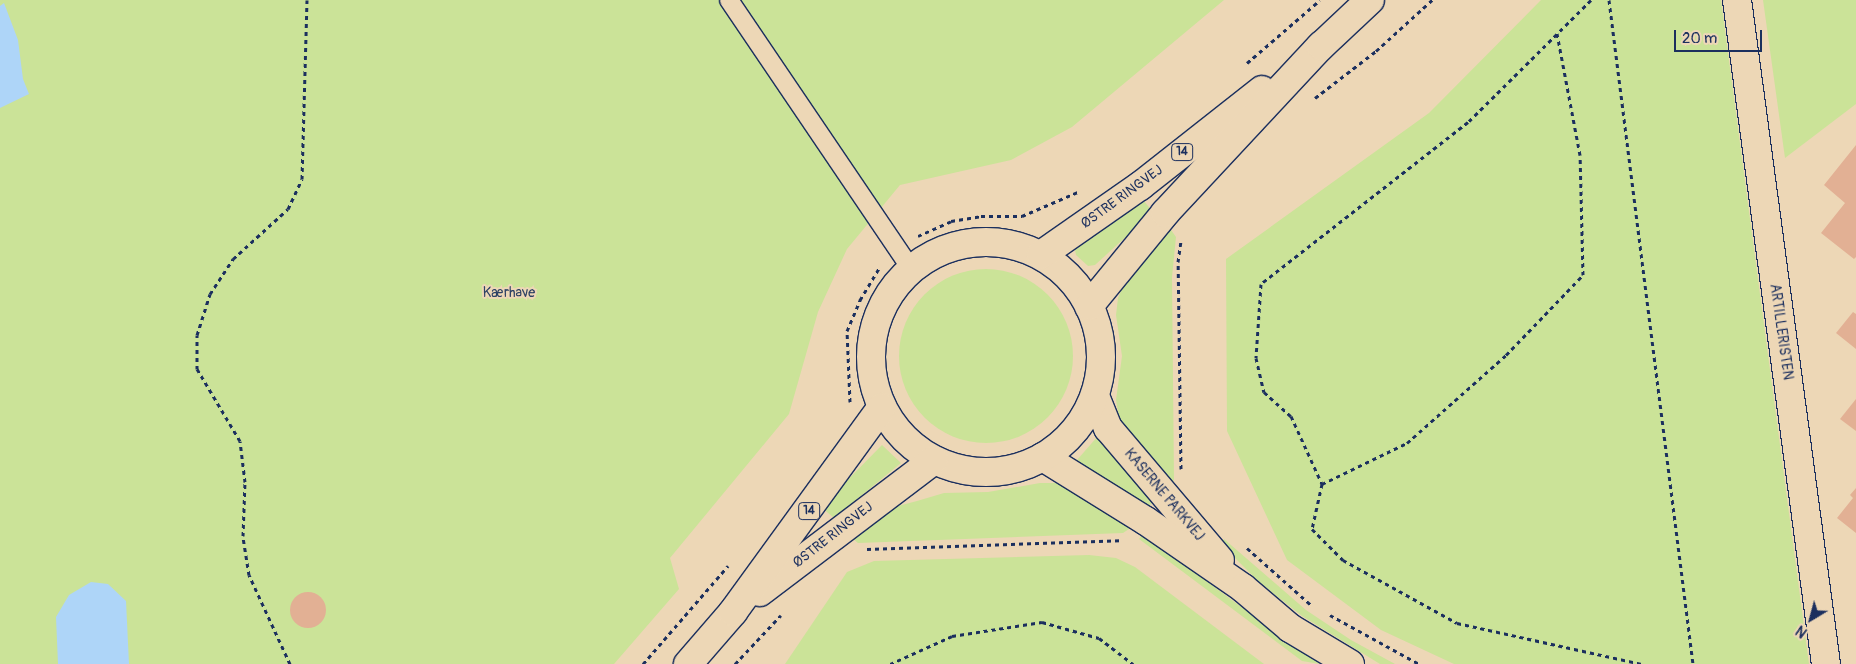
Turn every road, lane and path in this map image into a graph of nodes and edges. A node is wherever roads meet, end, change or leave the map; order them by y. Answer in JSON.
{"nodes":[{"id":1,"x":307,"y":0,"type":"edge"},
{"id":2,"x":729,"y":0,"type":"edge"},
{"id":3,"x":1370,"y":0,"type":"edge"},
{"id":4,"x":1591,"y":0,"type":"edge"},
{"id":5,"x":1608,"y":0,"type":"edge"},
{"id":6,"x":1737,"y":0,"type":"edge"},
{"id":7,"x":1557,"y":33,"type":"junction"},
{"id":8,"x":1321,"y":46,"type":"junction"},
{"id":9,"x":1041,"y":255,"type":"junction"},
{"id":10,"x":911,"y":269,"type":"junction"},
{"id":11,"x":1090,"y":306,"type":"junction"},
{"id":12,"x":1095,"y":396,"type":"junction"},
{"id":13,"x":882,"y":407,"type":"junction"},
{"id":14,"x":1043,"y":457,"type":"junction"},
{"id":15,"x":934,"y":460,"type":"junction"},
{"id":16,"x":1322,"y":484,"type":"junction"},
{"id":17,"x":1242,"y":543,"type":"dead end"},
{"id":18,"x":732,"y":562,"type":"dead end"},
{"id":19,"x":1243,"y":588,"type":"junction"},
{"id":20,"x":1313,"y":606,"type":"dead end"},
{"id":21,"x":1322,"y":611,"type":"dead end"},
{"id":22,"x":733,"y":612,"type":"junction"},
{"id":23,"x":290,"y":664,"type":"edge"},
{"id":24,"x":643,"y":664,"type":"edge"},
{"id":25,"x":688,"y":664,"type":"edge"},
{"id":26,"x":890,"y":664,"type":"edge"},
{"id":27,"x":1133,"y":664,"type":"edge"},
{"id":28,"x":1350,"y":664,"type":"edge"},
{"id":29,"x":1419,"y":664,"type":"edge"},
{"id":30,"x":1642,"y":664,"type":"edge"},
{"id":31,"x":1693,"y":664,"type":"edge"},
{"id":32,"x":1826,"y":664,"type":"edge"}],
"edges":[{"from":1,"to":23,"type":"path"},
{"from":2,"to":10,"type":"lane"},
{"from":3,"to":8,"type":"main road","name":"ØSTRE RINGVEJ","number":"14"},
{"from":4,"to":7,"type":"path"},
{"from":5,"to":31,"type":"path"},
{"from":6,"to":32,"type":"main road","name":"ARTILLERISTEN"},
{"from":7,"to":16,"type":"path"},
{"from":7,"to":16,"type":"path"},
{"from":8,"to":9,"type":"main road","name":"ØSTRE RINGVEJ","number":"14"},
{"from":8,"to":11,"type":"main road","name":"ØSTRE RINGVEJ","number":"14"},
{"from":9,"to":10,"type":"main road"},
{"from":9,"to":11,"type":"main road"},
{"from":10,"to":13,"type":"main road"},
{"from":11,"to":12,"type":"main road"},
{"from":12,"to":14,"type":"main road"},
{"from":12,"to":19,"type":"main road","name":"KASERNE PARKVEJ"},
{"from":13,"to":15,"type":"main road"},
{"from":13,"to":22,"type":"main road","name":"ØSTRE RINGVEJ","number":"14"},
{"from":14,"to":15,"type":"main road"},
{"from":14,"to":19,"type":"main road","name":"KASERNE PARKVEJ"},
{"from":15,"to":22,"type":"main road","name":"ØSTRE RINGVEJ","number":"14"},
{"from":16,"to":30,"type":"path"},
{"from":17,"to":20,"type":"path"},
{"from":18,"to":24,"type":"path"},
{"from":19,"to":28,"type":"main road","name":"KASERNE PARKVEJ"},
{"from":21,"to":29,"type":"path"},
{"from":22,"to":25,"type":"main road","name":"ØSTRE RINGVEJ","number":"14"},
{"from":26,"to":27,"type":"path"}]}
